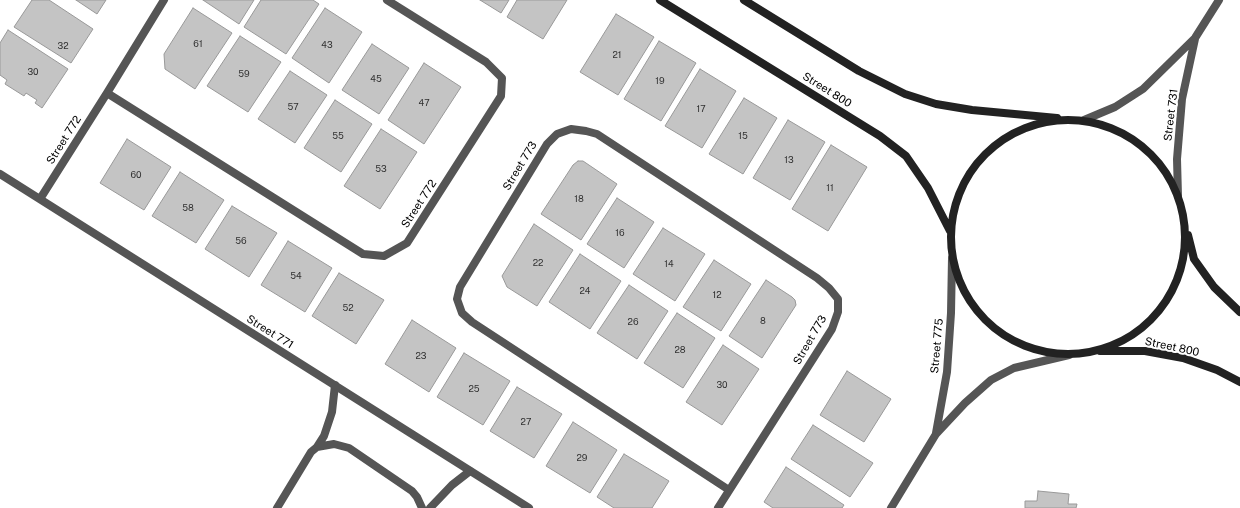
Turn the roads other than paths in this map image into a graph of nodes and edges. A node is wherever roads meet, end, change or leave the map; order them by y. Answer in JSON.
{"nodes":[{"id":1,"x":164,"y":0,"type":"edge"},
{"id":2,"x":387,"y":0,"type":"edge"},
{"id":3,"x":660,"y":0,"type":"edge"},
{"id":4,"x":744,"y":0,"type":"edge"},
{"id":5,"x":1219,"y":0,"type":"edge"},
{"id":6,"x":1195,"y":38,"type":"junction"},
{"id":7,"x":107,"y":93,"type":"junction"},
{"id":8,"x":1068,"y":119,"type":"junction"},
{"id":9,"x":1084,"y":120,"type":"junction"},
{"id":10,"x":0,"y":174,"type":"edge"},
{"id":11,"x":1178,"y":196,"type":"junction"},
{"id":12,"x":40,"y":199,"type":"junction"},
{"id":13,"x":1184,"y":219,"type":"junction"},
{"id":14,"x":950,"y":231,"type":"junction"},
{"id":15,"x":952,"y":258,"type":"junction"},
{"id":16,"x":1240,"y":312,"type":"edge"},
{"id":17,"x":1096,"y":351,"type":"junction"},
{"id":18,"x":1069,"y":355,"type":"junction"},
{"id":19,"x":1240,"y":382,"type":"edge"},
{"id":20,"x":335,"y":385,"type":"junction"},
{"id":21,"x":936,"y":434,"type":"junction"},
{"id":22,"x":317,"y":447,"type":"junction"},
{"id":23,"x":470,"y":471,"type":"junction"},
{"id":24,"x":729,"y":490,"type":"junction"},
{"id":25,"x":277,"y":508,"type":"edge"},
{"id":26,"x":422,"y":508,"type":"edge"},
{"id":27,"x":430,"y":508,"type":"edge"},
{"id":28,"x":529,"y":508,"type":"edge"},
{"id":29,"x":718,"y":508,"type":"edge"},
{"id":30,"x":891,"y":508,"type":"edge"}],
"edges":[{"from":1,"to":7,"type":"street","name":"Street 772"},
{"from":2,"to":7,"type":"street","name":"Street 772"},
{"from":3,"to":14,"type":"street","name":"Street 800"},
{"from":4,"to":8,"type":"street"},
{"from":5,"to":6,"type":"street","name":"Street 731"},
{"from":6,"to":9,"type":"street","name":"Street 731"},
{"from":6,"to":11,"type":"street","name":"Street 731"},
{"from":7,"to":12,"type":"street","name":"Street 772"},
{"from":8,"to":9,"type":"street"},
{"from":8,"to":14,"type":"street"},
{"from":9,"to":11,"type":"street"},
{"from":10,"to":12,"type":"street","name":"Street 771"},
{"from":11,"to":13,"type":"street"},
{"from":12,"to":20,"type":"street","name":"Street 771"},
{"from":13,"to":16,"type":"street"},
{"from":13,"to":17,"type":"street"},
{"from":14,"to":15,"type":"street"},
{"from":15,"to":18,"type":"street"},
{"from":15,"to":21,"type":"street","name":"Street 775"},
{"from":17,"to":18,"type":"street"},
{"from":17,"to":19,"type":"street","name":"Street 800"},
{"from":18,"to":21,"type":"street","name":"Street 775"},
{"from":20,"to":22,"type":"street"},
{"from":20,"to":23,"type":"street","name":"Street 771"},
{"from":21,"to":30,"type":"street","name":"Street 775"},
{"from":22,"to":25,"type":"street"},
{"from":22,"to":26,"type":"street"},
{"from":23,"to":27,"type":"street"},
{"from":23,"to":28,"type":"street","name":"Street 771"},
{"from":24,"to":24,"type":"street","name":"Street 773"},
{"from":24,"to":29,"type":"street","name":"Street 773"}]}
